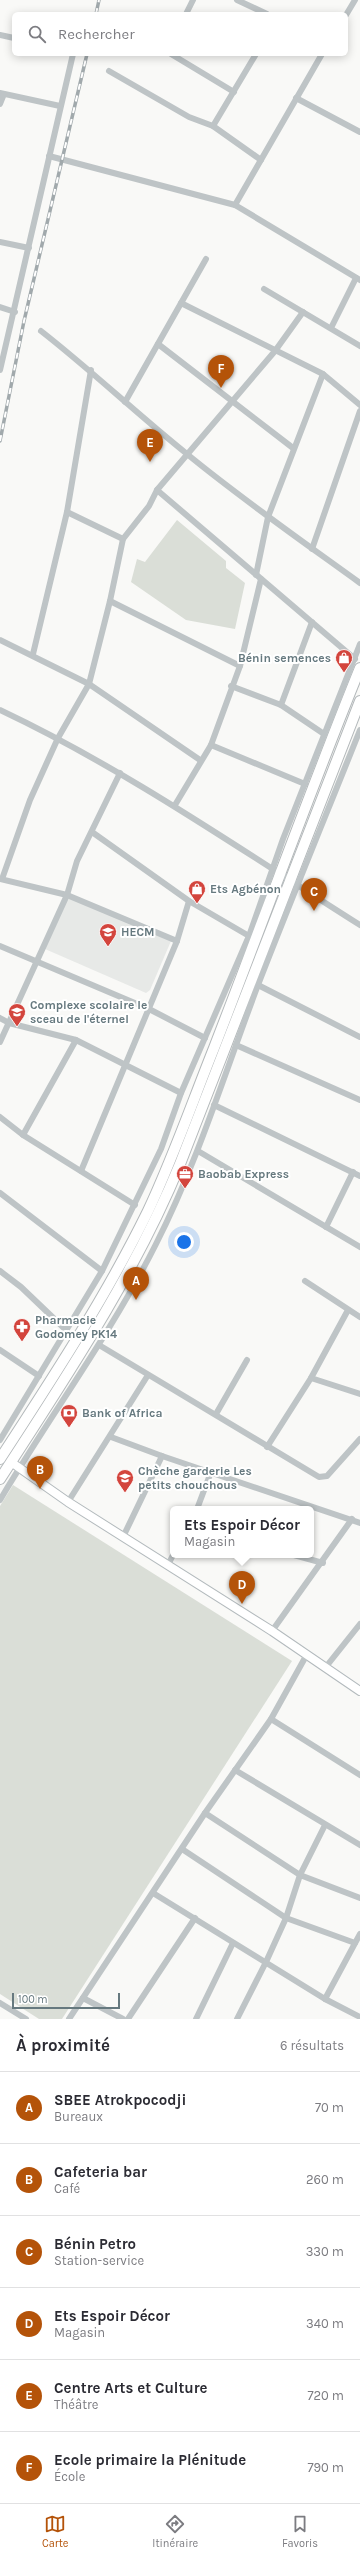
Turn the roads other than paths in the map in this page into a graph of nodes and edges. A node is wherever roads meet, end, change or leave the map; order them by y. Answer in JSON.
{"nodes":[{"id":1,"x":193,"y":0,"type":"edge"},
{"id":2,"x":237,"y":0,"type":"edge"},
{"id":3,"x":355,"y":0,"type":"edge"},
{"id":4,"x":187,"y":12,"type":"edge"},
{"id":5,"x":263,"y":12,"type":"edge"},
{"id":6,"x":348,"y":12,"type":"edge"},
{"id":7,"x":0,"y":35,"type":"edge"},
{"id":8,"x":12,"y":38,"type":"edge"},
{"id":9,"x":72,"y":56,"type":"edge"},
{"id":10,"x":174,"y":56,"type":"edge"},
{"id":11,"x":255,"y":56,"type":"edge"},
{"id":12,"x":321,"y":56,"type":"edge"},
{"id":13,"x":109,"y":71,"type":"dead end"},
{"id":14,"x":234,"y":92,"type":"junction"},
{"id":15,"x":2,"y":94,"type":"edge"},
{"id":16,"x":296,"y":98,"type":"junction"},
{"id":17,"x":0,"y":104,"type":"edge"},
{"id":18,"x":60,"y":106,"type":"junction"},
{"id":19,"x":213,"y":126,"type":"junction"},
{"id":20,"x":360,"y":132,"type":"edge"},
{"id":21,"x":49,"y":156,"type":"junction"},
{"id":22,"x":261,"y":160,"type":"junction"},
{"id":23,"x":235,"y":205,"type":"junction"},
{"id":24,"x":0,"y":242,"type":"edge"},
{"id":25,"x":28,"y":248,"type":"junction"},
{"id":26,"x":206,"y":259,"type":"dead end"},
{"id":27,"x":358,"y":279,"type":"edge"},
{"id":28,"x":264,"y":289,"type":"dead end"},
{"id":29,"x":181,"y":303,"type":"junction"},
{"id":30,"x":0,"y":307,"type":"edge"},
{"id":31,"x":15,"y":312,"type":"junction"},
{"id":32,"x":303,"y":312,"type":"junction"},
{"id":33,"x":331,"y":328,"type":"junction"},
{"id":34,"x":41,"y":331,"type":"dead end"},
{"id":35,"x":158,"y":344,"type":"junction"},
{"id":36,"x":360,"y":346,"type":"edge"},
{"id":37,"x":275,"y":352,"type":"junction"},
{"id":38,"x":0,"y":368,"type":"edge"},
{"id":39,"x":91,"y":370,"type":"junction"},
{"id":40,"x":323,"y":374,"type":"junction"},
{"id":41,"x":125,"y":402,"type":"junction"},
{"id":42,"x":231,"y":402,"type":"junction"},
{"id":43,"x":360,"y":405,"type":"edge"},
{"id":44,"x":360,"y":411,"type":"edge"},
{"id":45,"x":293,"y":448,"type":"junction"},
{"id":46,"x":187,"y":454,"type":"junction"},
{"id":47,"x":157,"y":490,"type":"junction"},
{"id":48,"x":67,"y":512,"type":"junction"},
{"id":49,"x":268,"y":516,"type":"junction"},
{"id":50,"x":123,"y":540,"type":"junction"},
{"id":51,"x":312,"y":549,"type":"junction"},
{"id":52,"x":259,"y":577,"type":"junction"},
{"id":53,"x":360,"y":583,"type":"edge"},
{"id":54,"x":110,"y":601,"type":"junction"},
{"id":55,"x":312,"y":622,"type":"junction"},
{"id":56,"x":0,"y":640,"type":"edge"},
{"id":57,"x":360,"y":644,"type":"edge"},
{"id":58,"x":32,"y":654,"type":"junction"},
{"id":59,"x":358,"y":663,"type":"edge"},
{"id":60,"x":240,"y":666,"type":"junction"},
{"id":61,"x":89,"y":684,"type":"junction"},
{"id":62,"x":231,"y":686,"type":"junction"},
{"id":63,"x":360,"y":701,"type":"edge"},
{"id":64,"x":281,"y":705,"type":"junction"},
{"id":65,"x":0,"y":710,"type":"edge"},
{"id":66,"x":360,"y":730,"type":"edge"},
{"id":67,"x":324,"y":734,"type":"junction"},
{"id":68,"x":58,"y":738,"type":"junction"},
{"id":69,"x":211,"y":745,"type":"junction"},
{"id":70,"x":200,"y":760,"type":"junction"},
{"id":71,"x":120,"y":773,"type":"junction"},
{"id":72,"x":305,"y":784,"type":"junction"},
{"id":73,"x":175,"y":805,"type":"junction"},
{"id":74,"x":92,"y":832,"type":"junction"},
{"id":75,"x":285,"y":878,"type":"junction"},
{"id":76,"x":1,"y":879,"type":"edge"},
{"id":77,"x":67,"y":895,"type":"junction"},
{"id":78,"x":189,"y":900,"type":"junction"},
{"id":79,"x":360,"y":925,"type":"edge"},
{"id":80,"x":249,"y":936,"type":"junction"},
{"id":81,"x":177,"y":941,"type":"junction"},
{"id":82,"x":0,"y":946,"type":"edge"},
{"id":83,"x":35,"y":962,"type":"junction"},
{"id":84,"x":258,"y":986,"type":"junction"},
{"id":85,"x":149,"y":1009,"type":"junction"},
{"id":86,"x":0,"y":1018,"type":"edge"},
{"id":87,"x":10,"y":1023,"type":"junction"},
{"id":88,"x":360,"y":1037,"type":"edge"},
{"id":89,"x":205,"y":1038,"type":"junction"},
{"id":90,"x":76,"y":1040,"type":"junction"},
{"id":91,"x":0,"y":1042,"type":"edge"},
{"id":92,"x":236,"y":1045,"type":"junction"},
{"id":93,"x":124,"y":1063,"type":"junction"},
{"id":94,"x":181,"y":1093,"type":"junction"},
{"id":95,"x":360,"y":1100,"type":"edge"},
{"id":96,"x":214,"y":1105,"type":"junction"},
{"id":97,"x":0,"y":1117,"type":"edge"},
{"id":98,"x":24,"y":1135,"type":"junction"},
{"id":99,"x":198,"y":1151,"type":"junction"},
{"id":100,"x":81,"y":1171,"type":"junction"},
{"id":101,"x":353,"y":1172,"type":"junction"},
{"id":102,"x":360,"y":1176,"type":"edge"},
{"id":103,"x":0,"y":1193,"type":"edge"},
{"id":104,"x":135,"y":1205,"type":"junction"},
{"id":105,"x":326,"y":1227,"type":"junction"},
{"id":106,"x":360,"y":1247,"type":"edge"},
{"id":107,"x":102,"y":1271,"type":"junction"},
{"id":108,"x":0,"y":1272,"type":"edge"},
{"id":109,"x":305,"y":1281,"type":"dead end"},
{"id":110,"x":348,"y":1310,"type":"junction"},
{"id":111,"x":360,"y":1317,"type":"edge"},
{"id":112,"x":67,"y":1331,"type":"junction"},
{"id":113,"x":99,"y":1345,"type":"junction"},
{"id":114,"x":0,"y":1350,"type":"edge"},
{"id":115,"x":247,"y":1360,"type":"dead end"},
{"id":116,"x":148,"y":1375,"type":"junction"},
{"id":117,"x":39,"y":1376,"type":"junction"},
{"id":118,"x":311,"y":1378,"type":"junction"},
{"id":119,"x":360,"y":1394,"type":"edge"},
{"id":120,"x":216,"y":1414,"type":"junction"},
{"id":121,"x":0,"y":1428,"type":"edge"},
{"id":122,"x":6,"y":1432,"type":"junction"},
{"id":123,"x":111,"y":1437,"type":"junction"},
{"id":124,"x":360,"y":1439,"type":"edge"},
{"id":125,"x":0,"y":1440,"type":"edge"},
{"id":126,"x":267,"y":1447,"type":"junction"},
{"id":127,"x":162,"y":1456,"type":"junction"},
{"id":128,"x":0,"y":1459,"type":"edge"},
{"id":129,"x":15,"y":1465,"type":"junction"},
{"id":130,"x":211,"y":1472,"type":"junction"},
{"id":131,"x":0,"y":1479,"type":"edge"},
{"id":132,"x":0,"y":1500,"type":"edge"},
{"id":133,"x":68,"y":1502,"type":"junction"},
{"id":134,"x":198,"y":1506,"type":"edge"},
{"id":135,"x":313,"y":1506,"type":"edge"},
{"id":136,"x":314,"y":1506,"type":"edge"},
{"id":137,"x":352,"y":1519,"type":"junction"},
{"id":138,"x":360,"y":1523,"type":"edge"},
{"id":139,"x":123,"y":1537,"type":"junction"},
{"id":140,"x":172,"y":1558,"type":"edge"},
{"id":141,"x":305,"y":1558,"type":"edge"},
{"id":142,"x":323,"y":1563,"type":"junction"},
{"id":143,"x":168,"y":1565,"type":"junction"},
{"id":144,"x":360,"y":1624,"type":"edge"},
{"id":145,"x":272,"y":1631,"type":"junction"},
{"id":146,"x":306,"y":1656,"type":"junction"},
{"id":147,"x":325,"y":1668,"type":"junction"},
{"id":148,"x":360,"y":1691,"type":"edge"},
{"id":149,"x":271,"y":1719,"type":"junction"},
{"id":150,"x":235,"y":1770,"type":"junction"},
{"id":151,"x":360,"y":1775,"type":"edge"},
{"id":152,"x":204,"y":1813,"type":"junction"},
{"id":153,"x":325,"y":1825,"type":"junction"},
{"id":154,"x":360,"y":1845,"type":"edge"},
{"id":155,"x":182,"y":1849,"type":"junction"},
{"id":156,"x":300,"y":1875,"type":"junction"},
{"id":157,"x":153,"y":1893,"type":"junction"},
{"id":158,"x":360,"y":1898,"type":"edge"},
{"id":159,"x":195,"y":1918,"type":"junction"},
{"id":160,"x":286,"y":1918,"type":"junction"},
{"id":161,"x":360,"y":1934,"type":"edge"},
{"id":162,"x":233,"y":1943,"type":"junction"},
{"id":163,"x":355,"y":1943,"type":"junction"},
{"id":164,"x":266,"y":1962,"type":"junction"},
{"id":165,"x":83,"y":1998,"type":"junction"},
{"id":166,"x":326,"y":1999,"type":"junction"},
{"id":167,"x":0,"y":2003,"type":"edge"},
{"id":168,"x":360,"y":2017,"type":"edge"},
{"id":169,"x":26,"y":2019,"type":"edge"},
{"id":170,"x":69,"y":2019,"type":"edge"},
{"id":171,"x":123,"y":2019,"type":"edge"},
{"id":172,"x":128,"y":2019,"type":"edge"},
{"id":173,"x":196,"y":2019,"type":"edge"},
{"id":174,"x":237,"y":2019,"type":"edge"}],
"edges":[{"from":1,"to":4,"type":"street"},
{"from":2,"to":5,"type":"street"},
{"from":3,"to":6,"type":"street"},
{"from":7,"to":8,"type":"street"},
{"from":9,"to":18,"type":"street"},
{"from":10,"to":14,"type":"street"},
{"from":11,"to":14,"type":"street"},
{"from":12,"to":16,"type":"street"},
{"from":13,"to":19,"type":"street"},
{"from":14,"to":19,"type":"street"},
{"from":15,"to":17,"type":"street"},
{"from":15,"to":18,"type":"street"},
{"from":16,"to":20,"type":"street"},
{"from":16,"to":22,"type":"street"},
{"from":18,"to":21,"type":"street"},
{"from":19,"to":22,"type":"street"},
{"from":21,"to":23,"type":"street"},
{"from":21,"to":25,"type":"street"},
{"from":22,"to":23,"type":"street"},
{"from":23,"to":27,"type":"street"},
{"from":24,"to":25,"type":"street"},
{"from":25,"to":31,"type":"street"},
{"from":26,"to":29,"type":"street"},
{"from":27,"to":33,"type":"street"},
{"from":28,"to":32,"type":"street"},
{"from":29,"to":35,"type":"street"},
{"from":29,"to":37,"type":"street"},
{"from":30,"to":31,"type":"street"},
{"from":31,"to":38,"type":"street"},
{"from":32,"to":33,"type":"street"},
{"from":32,"to":37,"type":"street"},
{"from":33,"to":36,"type":"street"},
{"from":34,"to":39,"type":"street"},
{"from":35,"to":41,"type":"street"},
{"from":35,"to":42,"type":"street"},
{"from":37,"to":40,"type":"street"},
{"from":37,"to":42,"type":"street"},
{"from":39,"to":41,"type":"street"},
{"from":39,"to":48,"type":"street"},
{"from":40,"to":43,"type":"street"},
{"from":40,"to":45,"type":"street"},
{"from":41,"to":46,"type":"street"},
{"from":42,"to":45,"type":"street"},
{"from":42,"to":46,"type":"street"},
{"from":44,"to":51,"type":"street"},
{"from":45,"to":49,"type":"street"},
{"from":46,"to":47,"type":"street"},
{"from":46,"to":49,"type":"street"},
{"from":47,"to":50,"type":"street"},
{"from":47,"to":52,"type":"street"},
{"from":48,"to":50,"type":"street"},
{"from":48,"to":58,"type":"street"},
{"from":49,"to":51,"type":"street"},
{"from":49,"to":52,"type":"street"},
{"from":50,"to":54,"type":"street"},
{"from":51,"to":53,"type":"street"},
{"from":52,"to":55,"type":"street"},
{"from":52,"to":60,"type":"street"},
{"from":54,"to":60,"type":"street"},
{"from":54,"to":61,"type":"street"},
{"from":55,"to":59,"type":"street"},
{"from":55,"to":64,"type":"street"},
{"from":56,"to":58,"type":"street"},
{"from":57,"to":59,"type":"street"},
{"from":58,"to":61,"type":"street"},
{"from":59,"to":67,"type":"street"},
{"from":59,"to":75,"type":"highway"},
{"from":60,"to":62,"type":"street"},
{"from":61,"to":68,"type":"street"},
{"from":61,"to":70,"type":"street"},
{"from":62,"to":64,"type":"street"},
{"from":62,"to":69,"type":"street"},
{"from":63,"to":75,"type":"highway"},
{"from":64,"to":67,"type":"street"},
{"from":65,"to":68,"type":"street"},
{"from":66,"to":75,"type":"street"},
{"from":67,"to":72,"type":"street"},
{"from":68,"to":71,"type":"street"},
{"from":68,"to":76,"type":"street"},
{"from":69,"to":70,"type":"street"},
{"from":69,"to":72,"type":"street"},
{"from":70,"to":73,"type":"street"},
{"from":71,"to":73,"type":"street"},
{"from":71,"to":74,"type":"street"},
{"from":72,"to":75,"type":"street"},
{"from":73,"to":75,"type":"street"},
{"from":74,"to":77,"type":"street"},
{"from":74,"to":78,"type":"street"},
{"from":75,"to":79,"type":"street"},
{"from":75,"to":80,"type":"street"},
{"from":75,"to":84,"type":"street"},
{"from":75,"to":128,"type":"highway"},
{"from":75,"to":129,"type":"highway"},
{"from":76,"to":77,"type":"street"},
{"from":77,"to":81,"type":"street"},
{"from":77,"to":83,"type":"street"},
{"from":78,"to":80,"type":"street"},
{"from":78,"to":81,"type":"street"},
{"from":80,"to":89,"type":"street"},
{"from":81,"to":85,"type":"street"},
{"from":82,"to":83,"type":"street"},
{"from":83,"to":85,"type":"street"},
{"from":83,"to":87,"type":"street"},
{"from":84,"to":88,"type":"street"},
{"from":84,"to":92,"type":"street"},
{"from":85,"to":89,"type":"street"},
{"from":85,"to":93,"type":"street"},
{"from":86,"to":87,"type":"street"},
{"from":87,"to":90,"type":"street"},
{"from":87,"to":91,"type":"street"},
{"from":89,"to":94,"type":"street"},
{"from":90,"to":93,"type":"street"},
{"from":90,"to":98,"type":"street"},
{"from":92,"to":95,"type":"street"},
{"from":92,"to":96,"type":"street"},
{"from":93,"to":94,"type":"street"},
{"from":93,"to":100,"type":"street"},
{"from":94,"to":104,"type":"street"},
{"from":96,"to":99,"type":"street"},
{"from":96,"to":101,"type":"street"},
{"from":97,"to":98,"type":"street"},
{"from":98,"to":100,"type":"street"},
{"from":99,"to":105,"type":"street"},
{"from":99,"to":113,"type":"street"},
{"from":100,"to":104,"type":"street"},
{"from":101,"to":102,"type":"street"},
{"from":101,"to":105,"type":"street"},
{"from":103,"to":107,"type":"street"},
{"from":104,"to":107,"type":"street"},
{"from":105,"to":106,"type":"street"},
{"from":107,"to":112,"type":"street"},
{"from":108,"to":112,"type":"street"},
{"from":109,"to":110,"type":"street"},
{"from":110,"to":111,"type":"street"},
{"from":110,"to":118,"type":"street"},
{"from":112,"to":117,"type":"street"},
{"from":113,"to":116,"type":"street"},
{"from":113,"to":129,"type":"street"},
{"from":114,"to":117,"type":"street"},
{"from":115,"to":120,"type":"street"},
{"from":116,"to":120,"type":"street"},
{"from":116,"to":123,"type":"street"},
{"from":117,"to":122,"type":"street"},
{"from":118,"to":119,"type":"street"},
{"from":118,"to":126,"type":"street"},
{"from":120,"to":126,"type":"street"},
{"from":121,"to":122,"type":"street"},
{"from":122,"to":125,"type":"street"},
{"from":123,"to":127,"type":"street"},
{"from":123,"to":133,"type":"street"},
{"from":124,"to":126,"type":"street"},
{"from":127,"to":130,"type":"street"},
{"from":127,"to":139,"type":"street"},
{"from":129,"to":131,"type":"highway"},
{"from":129,"to":132,"type":"street"},
{"from":129,"to":133,"type":"main road"},
{"from":130,"to":134,"type":"street"},
{"from":130,"to":135,"type":"street"},
{"from":133,"to":139,"type":"main road"},
{"from":136,"to":137,"type":"street"},
{"from":137,"to":138,"type":"street"},
{"from":137,"to":142,"type":"street"},
{"from":139,"to":143,"type":"main road"},
{"from":140,"to":143,"type":"street"},
{"from":141,"to":142,"type":"street"},
{"from":142,"to":145,"type":"street"},
{"from":143,"to":145,"type":"main road"},
{"from":144,"to":147,"type":"street"},
{"from":145,"to":146,"type":"main road"},
{"from":146,"to":147,"type":"main road"},
{"from":146,"to":149,"type":"street"},
{"from":147,"to":148,"type":"main road"},
{"from":149,"to":150,"type":"street"},
{"from":149,"to":151,"type":"street"},
{"from":150,"to":152,"type":"street"},
{"from":150,"to":153,"type":"street"},
{"from":152,"to":155,"type":"street"},
{"from":152,"to":156,"type":"street"},
{"from":153,"to":154,"type":"street"},
{"from":153,"to":156,"type":"street"},
{"from":155,"to":157,"type":"street"},
{"from":155,"to":160,"type":"street"},
{"from":156,"to":158,"type":"street"},
{"from":156,"to":160,"type":"street"},
{"from":157,"to":159,"type":"street"},
{"from":157,"to":165,"type":"street"},
{"from":159,"to":162,"type":"street"},
{"from":159,"to":172,"type":"street"},
{"from":160,"to":163,"type":"street"},
{"from":160,"to":164,"type":"street"},
{"from":161,"to":163,"type":"street"},
{"from":162,"to":164,"type":"street"},
{"from":162,"to":173,"type":"street"},
{"from":163,"to":166,"type":"street"},
{"from":164,"to":166,"type":"street"},
{"from":164,"to":174,"type":"street"},
{"from":165,"to":170,"type":"street"},
{"from":165,"to":171,"type":"street"},
{"from":166,"to":168,"type":"street"},
{"from":167,"to":169,"type":"street"}]}
